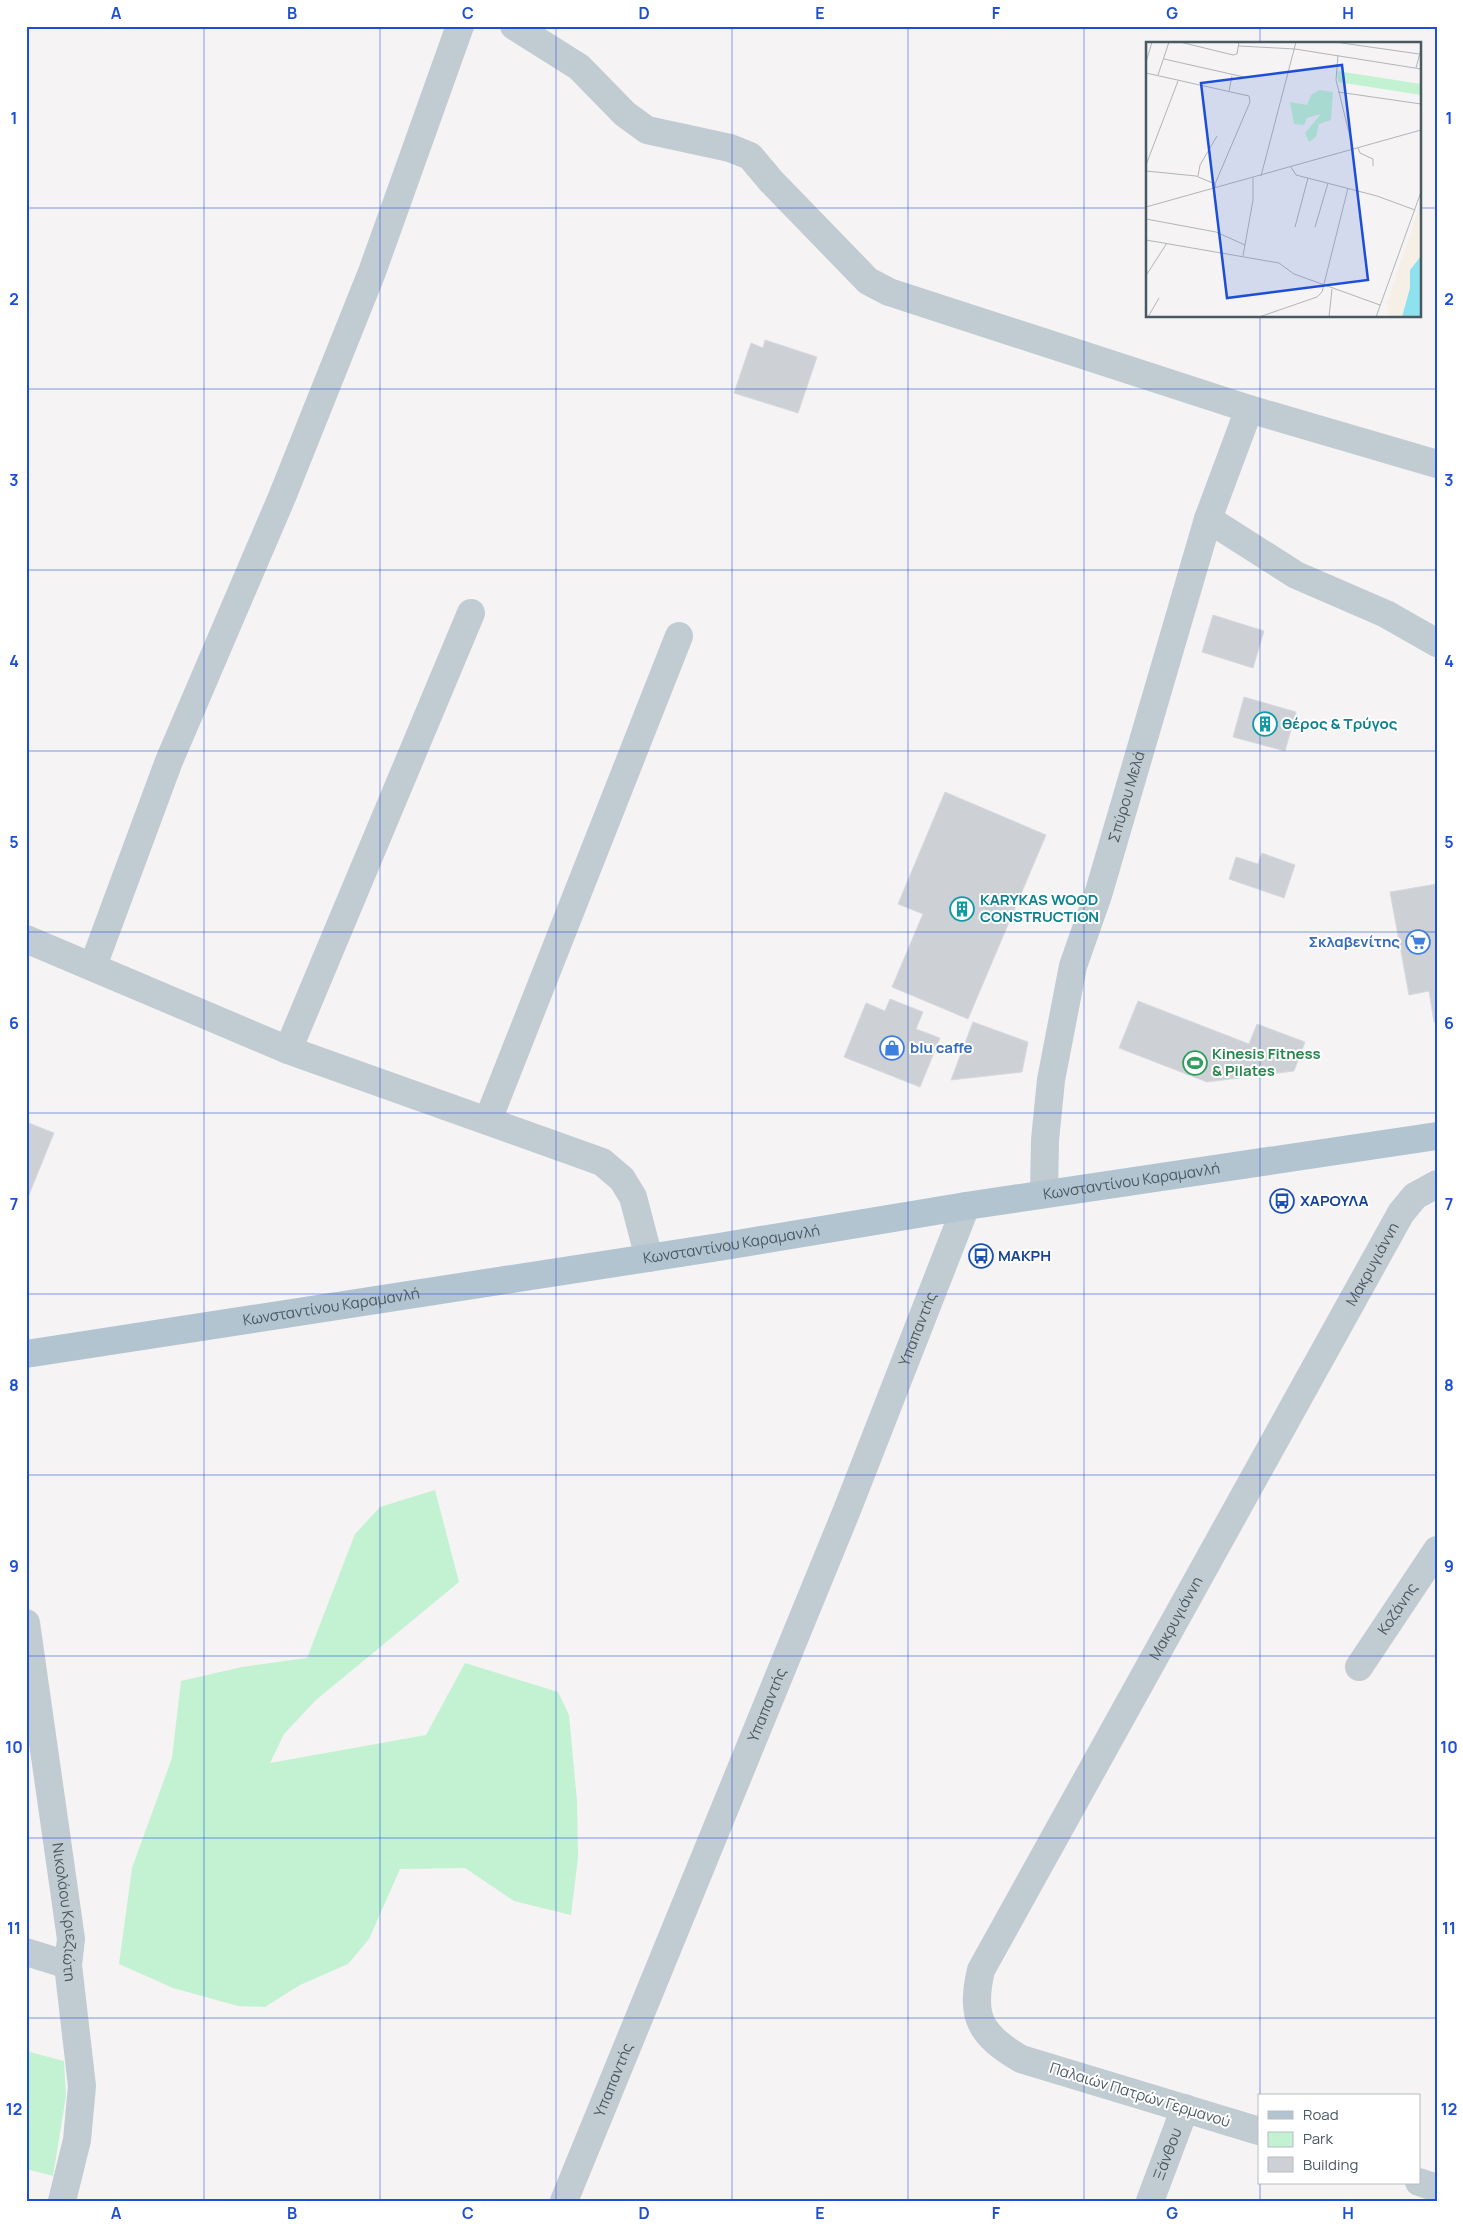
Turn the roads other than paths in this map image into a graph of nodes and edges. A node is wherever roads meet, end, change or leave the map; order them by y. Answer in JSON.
{"nodes":[{"id":1,"x":460,"y":26,"type":"edge"},
{"id":2,"x":514,"y":26,"type":"edge"},
{"id":3,"x":1249,"y":408,"type":"junction"},
{"id":4,"x":1437,"y":464,"type":"edge"},
{"id":5,"x":1208,"y":519,"type":"junction"},
{"id":6,"x":471,"y":613,"type":"dead end"},
{"id":7,"x":679,"y":636,"type":"dead end"},
{"id":8,"x":1437,"y":643,"type":"edge"},
{"id":9,"x":26,"y":939,"type":"edge"},
{"id":10,"x":93,"y":966,"type":"junction"},
{"id":11,"x":288,"y":1050,"type":"junction"},
{"id":12,"x":488,"y":1120,"type":"junction"},
{"id":13,"x":1436,"y":1140,"type":"edge"},
{"id":14,"x":1437,"y":1184,"type":"edge"},
{"id":15,"x":1044,"y":1194,"type":"junction"},
{"id":16,"x":966,"y":1206,"type":"junction"},
{"id":17,"x":649,"y":1258,"type":"junction"},
{"id":18,"x":26,"y":1354,"type":"edge"},
{"id":19,"x":1437,"y":1550,"type":"edge"},
{"id":20,"x":26,"y":1623,"type":"edge"},
{"id":21,"x":1359,"y":1667,"type":"dead end"},
{"id":22,"x":26,"y":1952,"type":"edge"},
{"id":23,"x":68,"y":1965,"type":"junction"},
{"id":24,"x":1021,"y":2059,"type":"joint"},
{"id":25,"x":1185,"y":2108,"type":"junction"},
{"id":26,"x":1258,"y":2131,"type":"edge"},
{"id":27,"x":1420,"y":2182,"type":"edge"},
{"id":28,"x":1437,"y":2188,"type":"edge"},
{"id":29,"x":62,"y":2201,"type":"edge"},
{"id":30,"x":564,"y":2201,"type":"edge"},
{"id":31,"x":1150,"y":2201,"type":"edge"}],
"edges":[{"from":1,"to":10,"type":"street"},
{"from":2,"to":3,"type":"street"},
{"from":3,"to":4,"type":"street"},
{"from":3,"to":5,"type":"street","name":"Σπύρου Μελά"},
{"from":5,"to":8,"type":"street"},
{"from":5,"to":15,"type":"street","name":"Σπύρου Μελά"},
{"from":6,"to":11,"type":"street"},
{"from":7,"to":12,"type":"street"},
{"from":9,"to":10,"type":"street"},
{"from":10,"to":11,"type":"street"},
{"from":11,"to":12,"type":"street"},
{"from":12,"to":17,"type":"street"},
{"from":13,"to":15,"type":"main road","name":"Κωνσταντίνου Καραμανλή"},
{"from":14,"to":24,"type":"street","name":"Μακρυγιάννη"},
{"from":15,"to":16,"type":"main road","name":"Κωνσταντίνου Καραμανλή"},
{"from":16,"to":17,"type":"main road","name":"Κωνσταντίνου Καραμανλή"},
{"from":16,"to":30,"type":"street","name":"Υπαπαντής"},
{"from":17,"to":18,"type":"main road","name":"Κωνσταντίνου Καραμανλή"},
{"from":19,"to":21,"type":"street","name":"Κοζάνης"},
{"from":20,"to":23,"type":"street","name":"Νικολάου Κριεζιώτη"},
{"from":22,"to":23,"type":"street"},
{"from":23,"to":29,"type":"street","name":"Νικολάου Κριεζιώτη"},
{"from":24,"to":25,"type":"street","name":"Παλαιών Πατρών Γερμανού"},
{"from":25,"to":26,"type":"street","name":"Παλαιών Πατρών Γερμανού"},
{"from":25,"to":31,"type":"street","name":"Ξάνθου"},
{"from":27,"to":28,"type":"street"}]}
